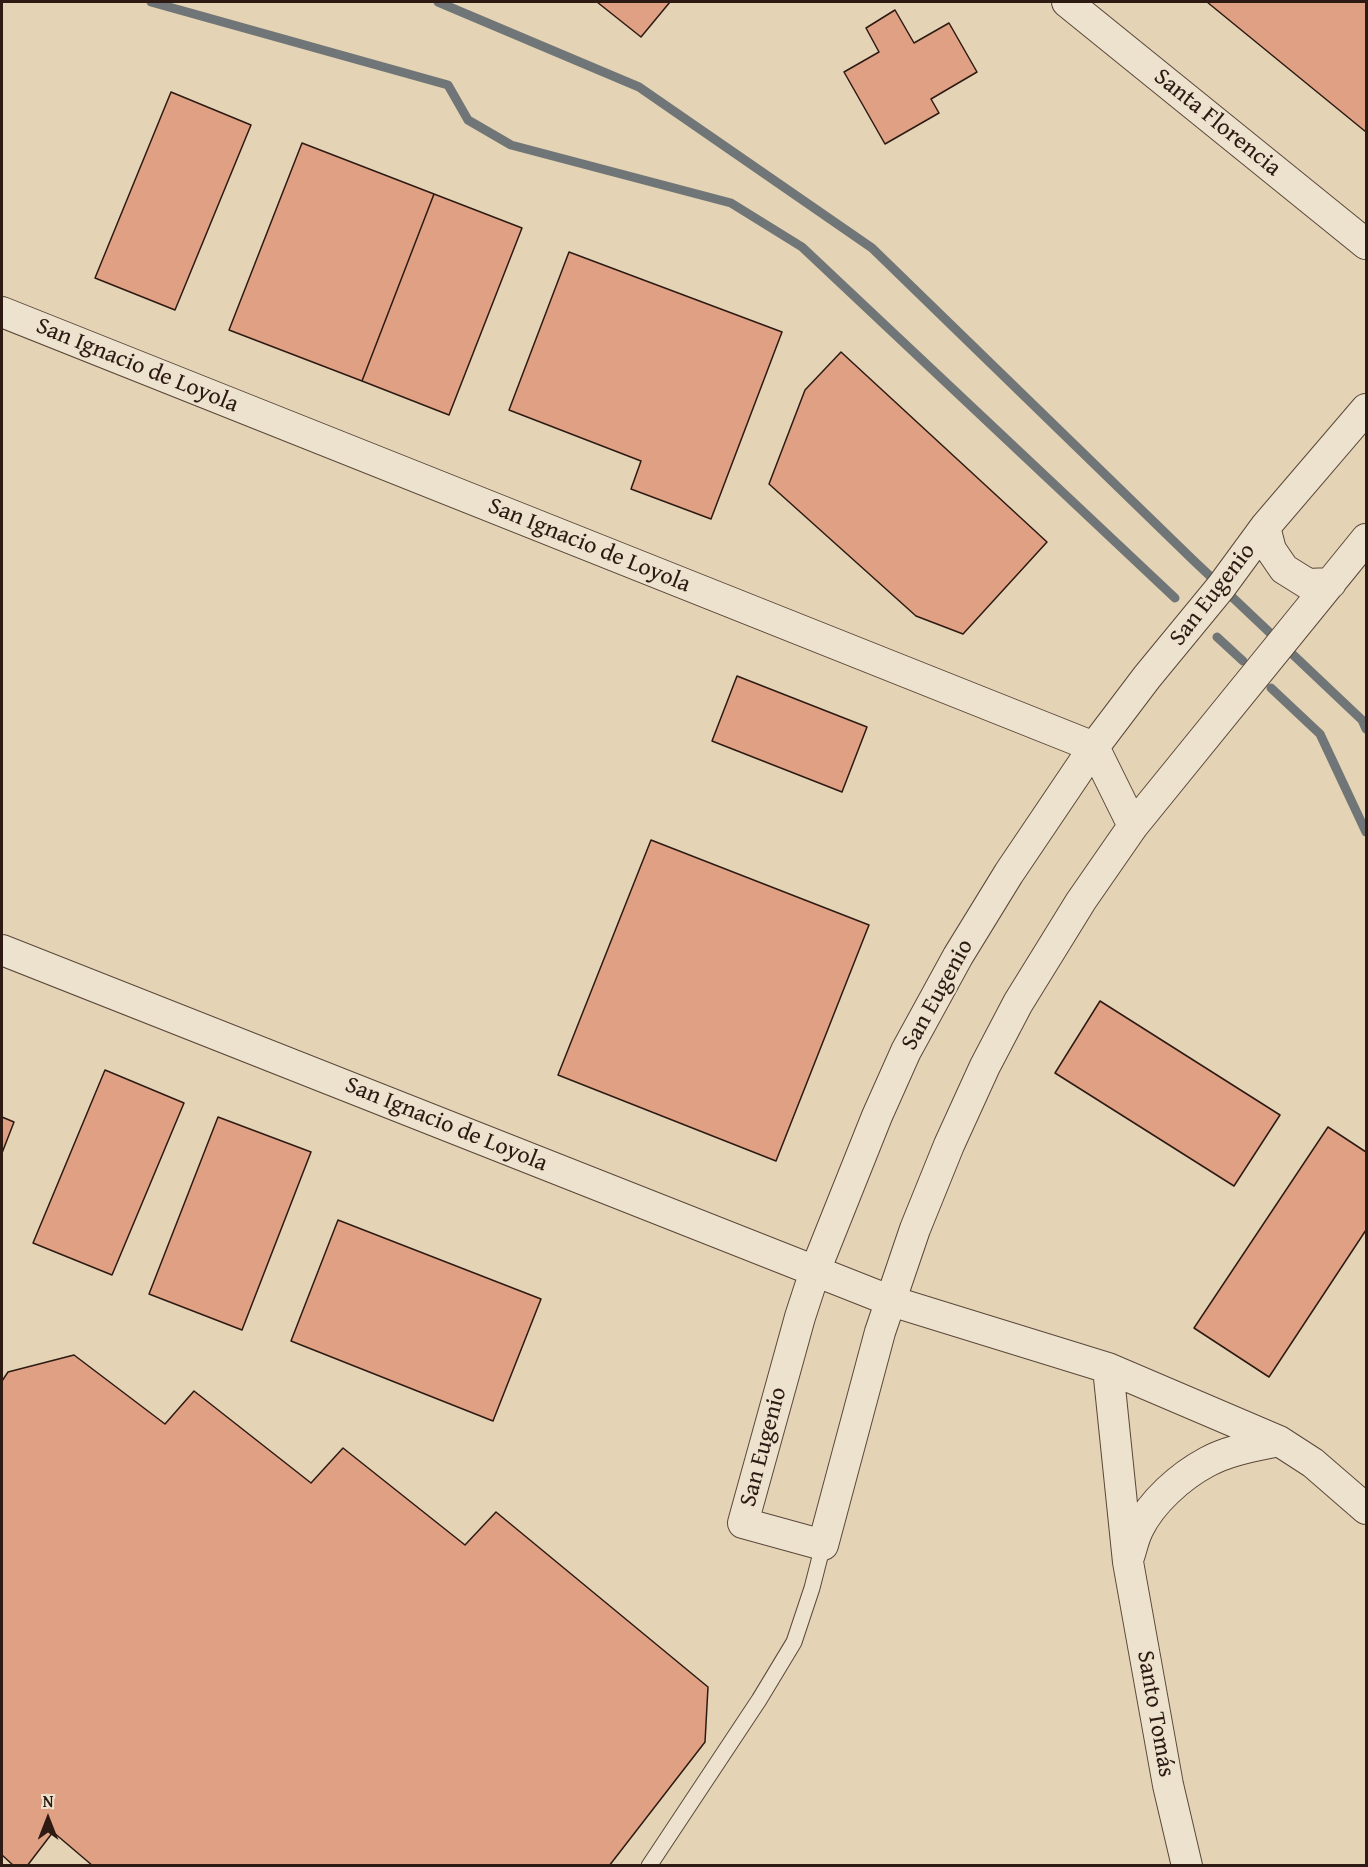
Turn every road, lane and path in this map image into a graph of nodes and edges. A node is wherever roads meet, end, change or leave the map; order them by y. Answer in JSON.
{"nodes":[{"id":1,"x":1067,"y":2,"type":"edge"},
{"id":2,"x":1366,"y":244,"type":"edge"},
{"id":3,"x":2,"y":312,"type":"edge"},
{"id":4,"x":1366,"y":409,"type":"edge"},
{"id":5,"x":1265,"y":527,"type":"junction"},
{"id":6,"x":1366,"y":539,"type":"edge"},
{"id":7,"x":1331,"y":583,"type":"junction"},
{"id":8,"x":1095,"y":747,"type":"junction"},
{"id":9,"x":1133,"y":826,"type":"junction"},
{"id":10,"x":2,"y":950,"type":"edge"},
{"id":11,"x":815,"y":1271,"type":"junction"},
{"id":12,"x":891,"y":1301,"type":"junction"},
{"id":13,"x":1108,"y":1368,"type":"junction"},
{"id":14,"x":1279,"y":1441,"type":"junction"},
{"id":15,"x":1366,"y":1509,"type":"edge"},
{"id":16,"x":823,"y":1545,"type":"junction"},
{"id":17,"x":1128,"y":1562,"type":"junction"},
{"id":18,"x":649,"y":1866,"type":"edge"},
{"id":19,"x":1187,"y":1866,"type":"edge"}],
"edges":[{"from":1,"to":2,"type":"street","name":"Santa Florencia"},
{"from":3,"to":8,"type":"street","name":"San Ignacio de Loyola"},
{"from":4,"to":5,"type":"street","name":"San Eugenio"},
{"from":5,"to":7,"type":"street"},
{"from":5,"to":8,"type":"street","name":"San Eugenio"},
{"from":6,"to":7,"type":"street"},
{"from":7,"to":9,"type":"street"},
{"from":8,"to":9,"type":"street"},
{"from":8,"to":11,"type":"street","name":"San Eugenio"},
{"from":9,"to":12,"type":"street"},
{"from":10,"to":11,"type":"street","name":"San Ignacio de Loyola"},
{"from":11,"to":12,"type":"street","name":"San Ignacio de Loyola"},
{"from":11,"to":16,"type":"street","name":"San Eugenio"},
{"from":12,"to":13,"type":"street"},
{"from":12,"to":16,"type":"street"},
{"from":13,"to":14,"type":"street"},
{"from":13,"to":17,"type":"street","name":"Santo Tomás"},
{"from":14,"to":15,"type":"street"},
{"from":14,"to":17,"type":"street","name":"Santo Tomás"},
{"from":16,"to":18,"type":"lane"},
{"from":17,"to":19,"type":"street","name":"Santo Tomás"}]}
